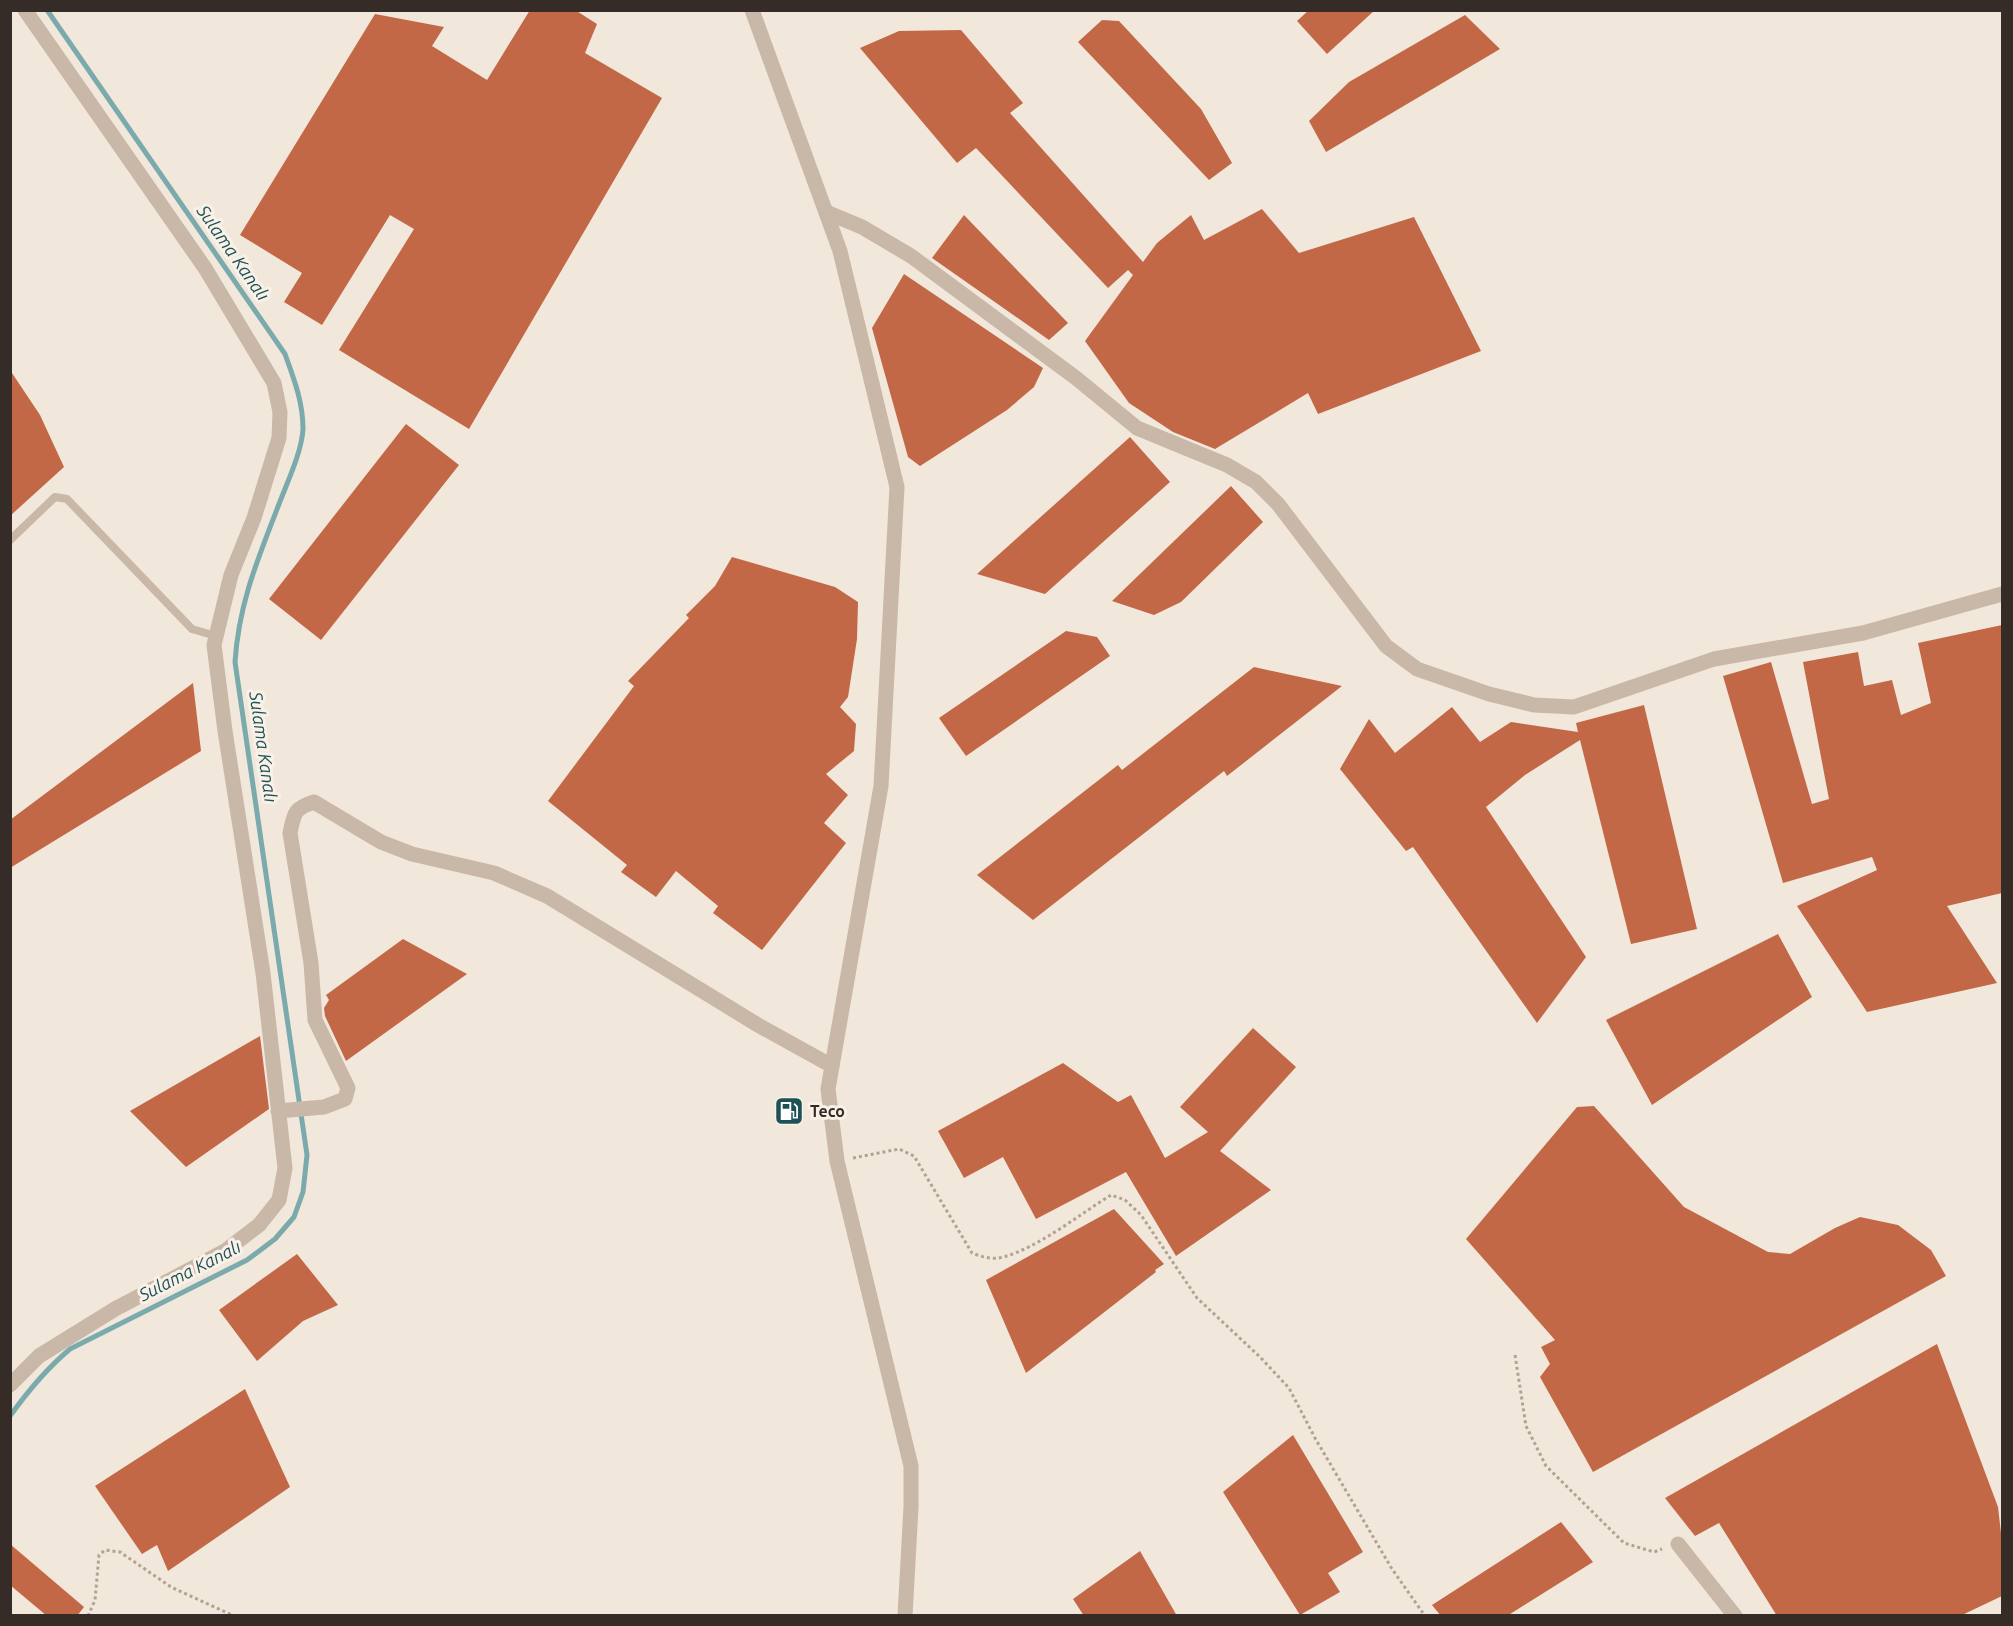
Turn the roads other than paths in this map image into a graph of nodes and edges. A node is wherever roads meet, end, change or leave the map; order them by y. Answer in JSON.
{"nodes":[{"id":1,"x":25,"y":10,"type":"edge"},
{"id":2,"x":752,"y":10,"type":"edge"},
{"id":3,"x":826,"y":212,"type":"junction"},
{"id":4,"x":10,"y":540,"type":"edge"},
{"id":5,"x":2002,"y":594,"type":"edge"},
{"id":6,"x":216,"y":636,"type":"junction"},
{"id":7,"x":832,"y":1066,"type":"junction"},
{"id":8,"x":293,"y":1109,"type":"junction"},
{"id":9,"x":10,"y":1385,"type":"edge"},
{"id":10,"x":1678,"y":1544,"type":"road end"},
{"id":11,"x":905,"y":1616,"type":"edge"},
{"id":12,"x":1735,"y":1616,"type":"edge"}],
"edges":[{"from":1,"to":6,"type":"street"},
{"from":2,"to":3,"type":"street"},
{"from":3,"to":5,"type":"street"},
{"from":3,"to":7,"type":"street"},
{"from":4,"to":6,"type":"lane"},
{"from":6,"to":8,"type":"street"},
{"from":7,"to":8,"type":"street"},
{"from":7,"to":11,"type":"street"},
{"from":8,"to":9,"type":"street"},
{"from":10,"to":12,"type":"street"}]}
